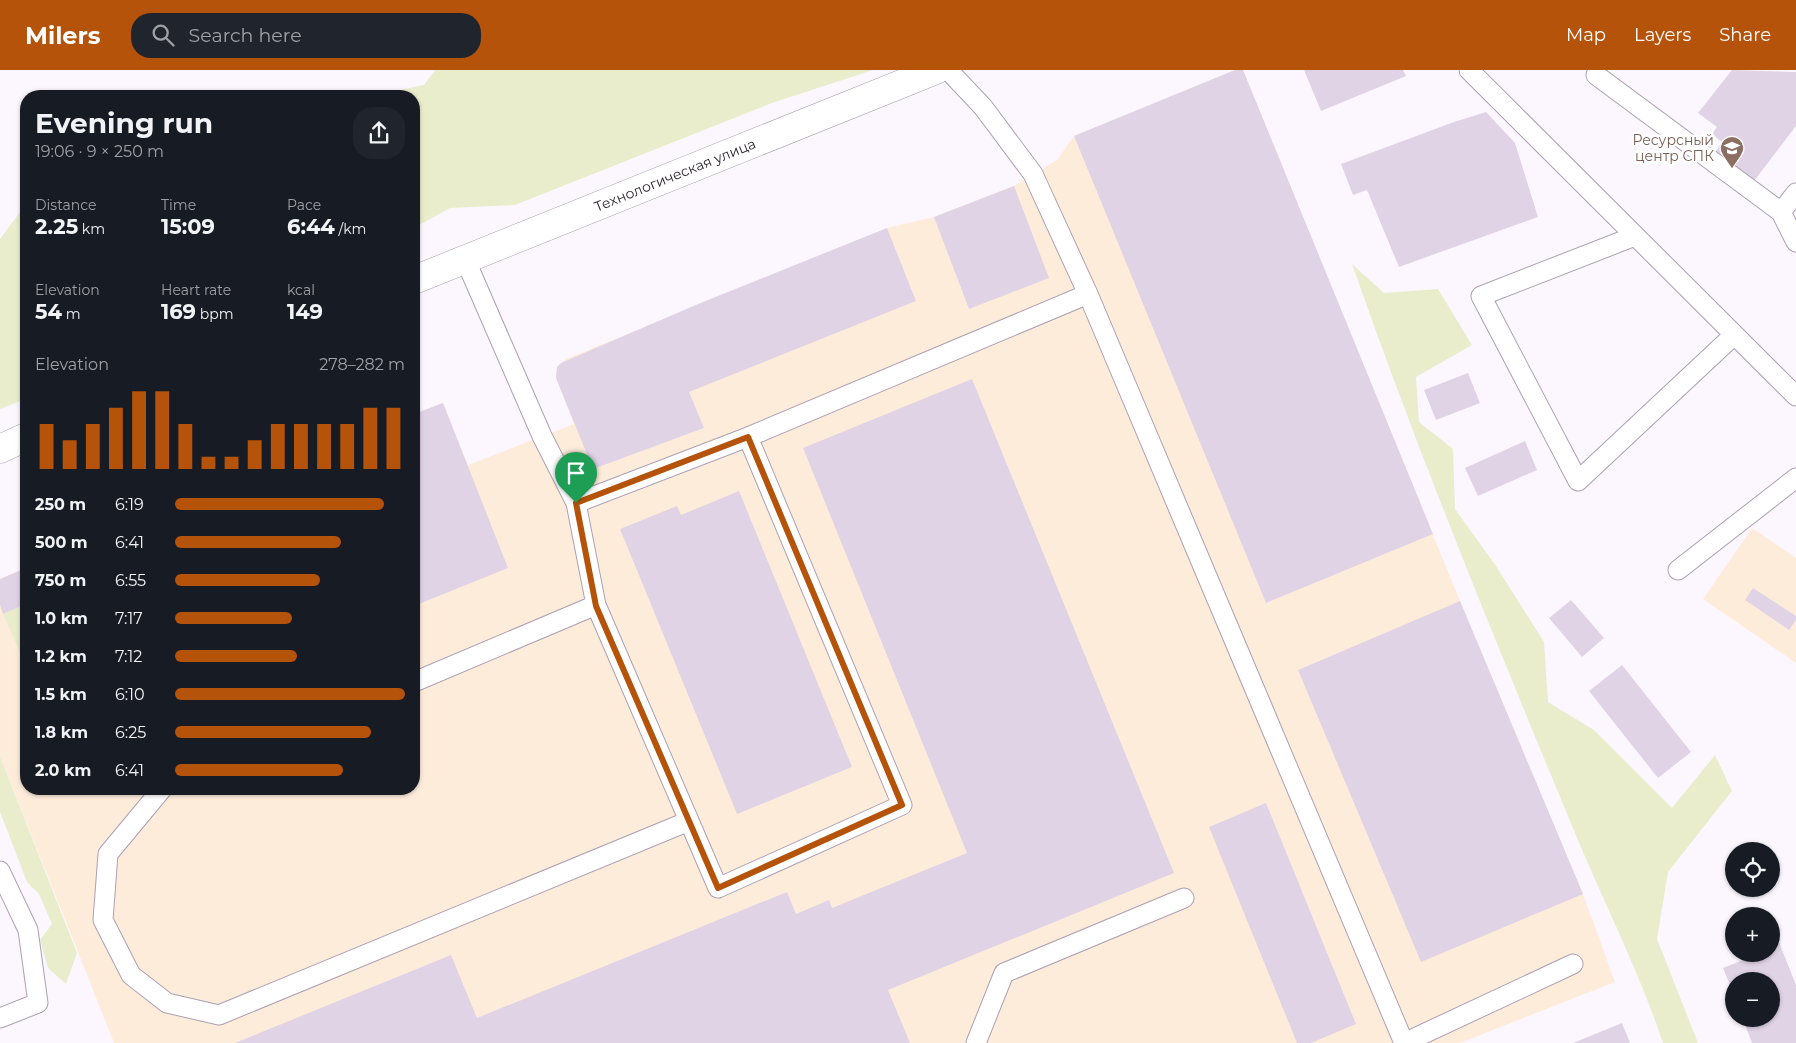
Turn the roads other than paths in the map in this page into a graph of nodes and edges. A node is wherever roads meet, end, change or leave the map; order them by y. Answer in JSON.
{"nodes":[{"id":1,"x":936,"y":70,"type":"edge"},
{"id":2,"x":948,"y":70,"type":"edge"},
{"id":3,"x":1469,"y":70,"type":"edge"},
{"id":4,"x":1596,"y":75,"type":"dead end"},
{"id":5,"x":1796,"y":193,"type":"edge"},
{"id":6,"x":1781,"y":212,"type":"junction"},
{"id":7,"x":1635,"y":236,"type":"junction"},
{"id":8,"x":1796,"y":242,"type":"edge"},
{"id":9,"x":465,"y":259,"type":"junction"},
{"id":10,"x":420,"y":278,"type":"edge"},
{"id":11,"x":1088,"y":294,"type":"junction"},
{"id":12,"x":1734,"y":334,"type":"junction"},
{"id":13,"x":1796,"y":396,"type":"edge"},
{"id":14,"x":748,"y":437,"type":"junction"},
{"id":15,"x":20,"y":440,"type":"edge"},
{"id":16,"x":0,"y":449,"type":"edge"},
{"id":17,"x":1796,"y":478,"type":"edge"},
{"id":18,"x":576,"y":503,"type":"junction"},
{"id":19,"x":1678,"y":570,"type":"dead end"},
{"id":20,"x":596,"y":606,"type":"junction"},
{"id":21,"x":420,"y":679,"type":"edge"},
{"id":22,"x":157,"y":795,"type":"edge"},
{"id":23,"x":689,"y":821,"type":"junction"},
{"id":24,"x":0,"y":870,"type":"edge"},
{"id":25,"x":1184,"y":898,"type":"dead end"},
{"id":26,"x":1573,"y":964,"type":"dead end"},
{"id":27,"x":0,"y":1018,"type":"edge"},
{"id":28,"x":976,"y":1043,"type":"edge"}],
"edges":[{"from":1,"to":9,"type":"street","name":"Технологическая улица"},
{"from":2,"to":11,"type":"lane"},
{"from":3,"to":7,"type":"lane"},
{"from":4,"to":6,"type":"lane"},
{"from":5,"to":6,"type":"lane"},
{"from":6,"to":8,"type":"lane"},
{"from":7,"to":12,"type":"lane"},
{"from":7,"to":12,"type":"lane"},
{"from":9,"to":10,"type":"street","name":"Технологическая улица"},
{"from":9,"to":18,"type":"lane"},
{"from":11,"to":14,"type":"lane"},
{"from":11,"to":26,"type":"lane"},
{"from":12,"to":13,"type":"lane"},
{"from":14,"to":18,"type":"lane"},
{"from":14,"to":23,"type":"lane"},
{"from":15,"to":16,"type":"street"},
{"from":17,"to":19,"type":"lane"},
{"from":18,"to":20,"type":"lane"},
{"from":20,"to":21,"type":"lane"},
{"from":20,"to":23,"type":"lane"},
{"from":22,"to":23,"type":"lane"},
{"from":24,"to":27,"type":"lane"},
{"from":25,"to":28,"type":"lane"}]}
